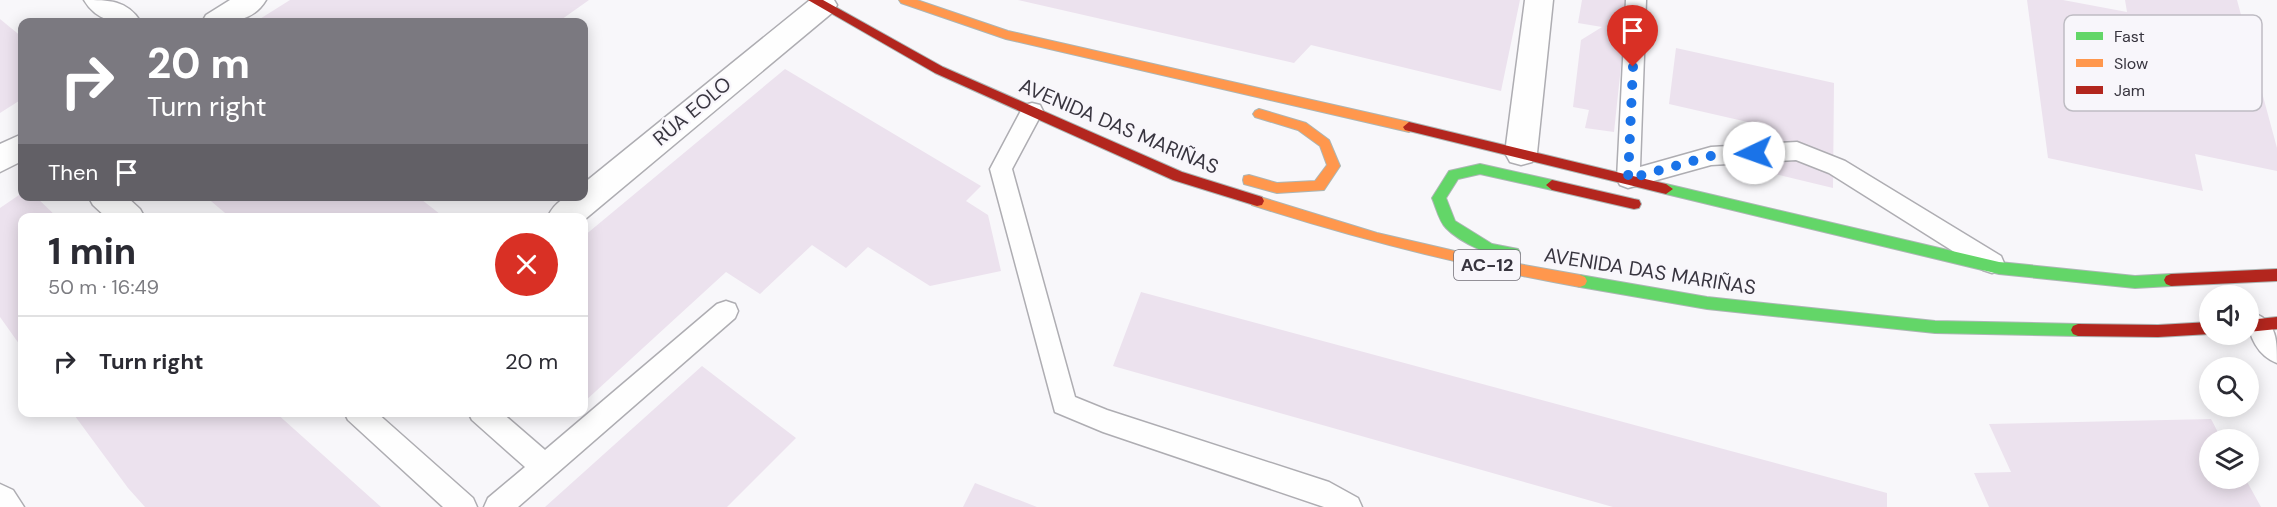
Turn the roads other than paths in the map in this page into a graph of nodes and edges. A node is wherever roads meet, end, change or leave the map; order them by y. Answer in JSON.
{"nodes":[{"id":1,"x":98,"y":0,"type":"edge"},
{"id":2,"x":252,"y":0,"type":"edge"},
{"id":3,"x":905,"y":0,"type":"edge"},
{"id":4,"x":1539,"y":0,"type":"edge"},
{"id":5,"x":1636,"y":0,"type":"edge"},
{"id":6,"x":818,"y":3,"type":"edge"},
{"id":7,"x":122,"y":18,"type":"edge"},
{"id":8,"x":223,"y":18,"type":"edge"},
{"id":9,"x":1006,"y":35,"type":"junction"},
{"id":10,"x":1105,"y":72,"type":"dead end"},
{"id":11,"x":1246,"y":110,"type":"dead end"},
{"id":12,"x":1032,"y":111,"type":"junction"},
{"id":13,"x":1097,"y":140,"type":"junction"},
{"id":14,"x":18,"y":149,"type":"edge"},
{"id":15,"x":1521,"y":153,"type":"junction"},
{"id":16,"x":1171,"y":158,"type":"dead end"},
{"id":17,"x":0,"y":160,"type":"edge"},
{"id":18,"x":1234,"y":176,"type":"dead end"},
{"id":19,"x":1628,"y":179,"type":"junction"},
{"id":20,"x":588,"y":197,"type":"edge"},
{"id":21,"x":110,"y":201,"type":"edge"},
{"id":22,"x":583,"y":201,"type":"edge"},
{"id":23,"x":1646,"y":207,"type":"dead end"},
{"id":24,"x":123,"y":213,"type":"edge"},
{"id":25,"x":569,"y":213,"type":"edge"},
{"id":26,"x":1798,"y":236,"type":"dead end"},
{"id":27,"x":1879,"y":240,"type":"junction"},
{"id":28,"x":1522,"y":255,"type":"dead end"},
{"id":29,"x":2000,"y":268,"type":"junction"},
{"id":30,"x":1610,"y":271,"type":"dead end"},
{"id":31,"x":2277,"y":275,"type":"edge"},
{"id":32,"x":1707,"y":303,"type":"junction"},
{"id":33,"x":726,"y":311,"type":"dead end"},
{"id":34,"x":2260,"y":324,"type":"edge"},
{"id":35,"x":2199,"y":329,"type":"edge"},
{"id":36,"x":2277,"y":352,"type":"edge"},
{"id":37,"x":363,"y":417,"type":"edge"},
{"id":38,"x":487,"y":417,"type":"edge"},
{"id":39,"x":545,"y":467,"type":"junction"},
{"id":40,"x":0,"y":502,"type":"edge"},
{"id":41,"x":5,"y":507,"type":"edge"},
{"id":42,"x":463,"y":507,"type":"edge"},
{"id":43,"x":498,"y":507,"type":"edge"},
{"id":44,"x":1347,"y":507,"type":"edge"}],
"edges":[{"from":1,"to":7,"type":"street"},
{"from":2,"to":8,"type":"street"},
{"from":3,"to":9,"type":"highway"},
{"from":4,"to":15,"type":"street"},
{"from":5,"to":19,"type":"lane"},
{"from":6,"to":12,"type":"highway","name":"AVENIDA DAS MARIÑAS","number":"AC-12"},
{"from":6,"to":20,"type":"street","name":"RÚA EOLO"},
{"from":9,"to":10,"type":"highway"},
{"from":9,"to":15,"type":"highway"},
{"from":11,"to":18,"type":"highway"},
{"from":12,"to":13,"type":"highway","name":"AVENIDA DAS MARIÑAS","number":"AC-12"},
{"from":12,"to":44,"type":"lane"},
{"from":13,"to":16,"type":"highway"},
{"from":13,"to":32,"type":"highway","name":"AVENIDA DAS MARIÑAS","number":"AC-12"},
{"from":14,"to":17,"type":"street"},
{"from":15,"to":19,"type":"highway"},
{"from":19,"to":27,"type":"highway"},
{"from":19,"to":29,"type":"lane"},
{"from":21,"to":24,"type":"street"},
{"from":22,"to":25,"type":"street","name":"RÚA EOLO"},
{"from":23,"to":28,"type":"highway"},
{"from":26,"to":27,"type":"highway"},
{"from":27,"to":29,"type":"highway"},
{"from":29,"to":31,"type":"highway"},
{"from":30,"to":32,"type":"highway"},
{"from":32,"to":35,"type":"highway","name":"AVENIDA DAS MARIÑAS","number":"AC-12"},
{"from":33,"to":39,"type":"lane"},
{"from":34,"to":36,"type":"lane"},
{"from":37,"to":42,"type":"lane"},
{"from":38,"to":39,"type":"lane"},
{"from":39,"to":43,"type":"lane"},
{"from":40,"to":41,"type":"street"}]}
